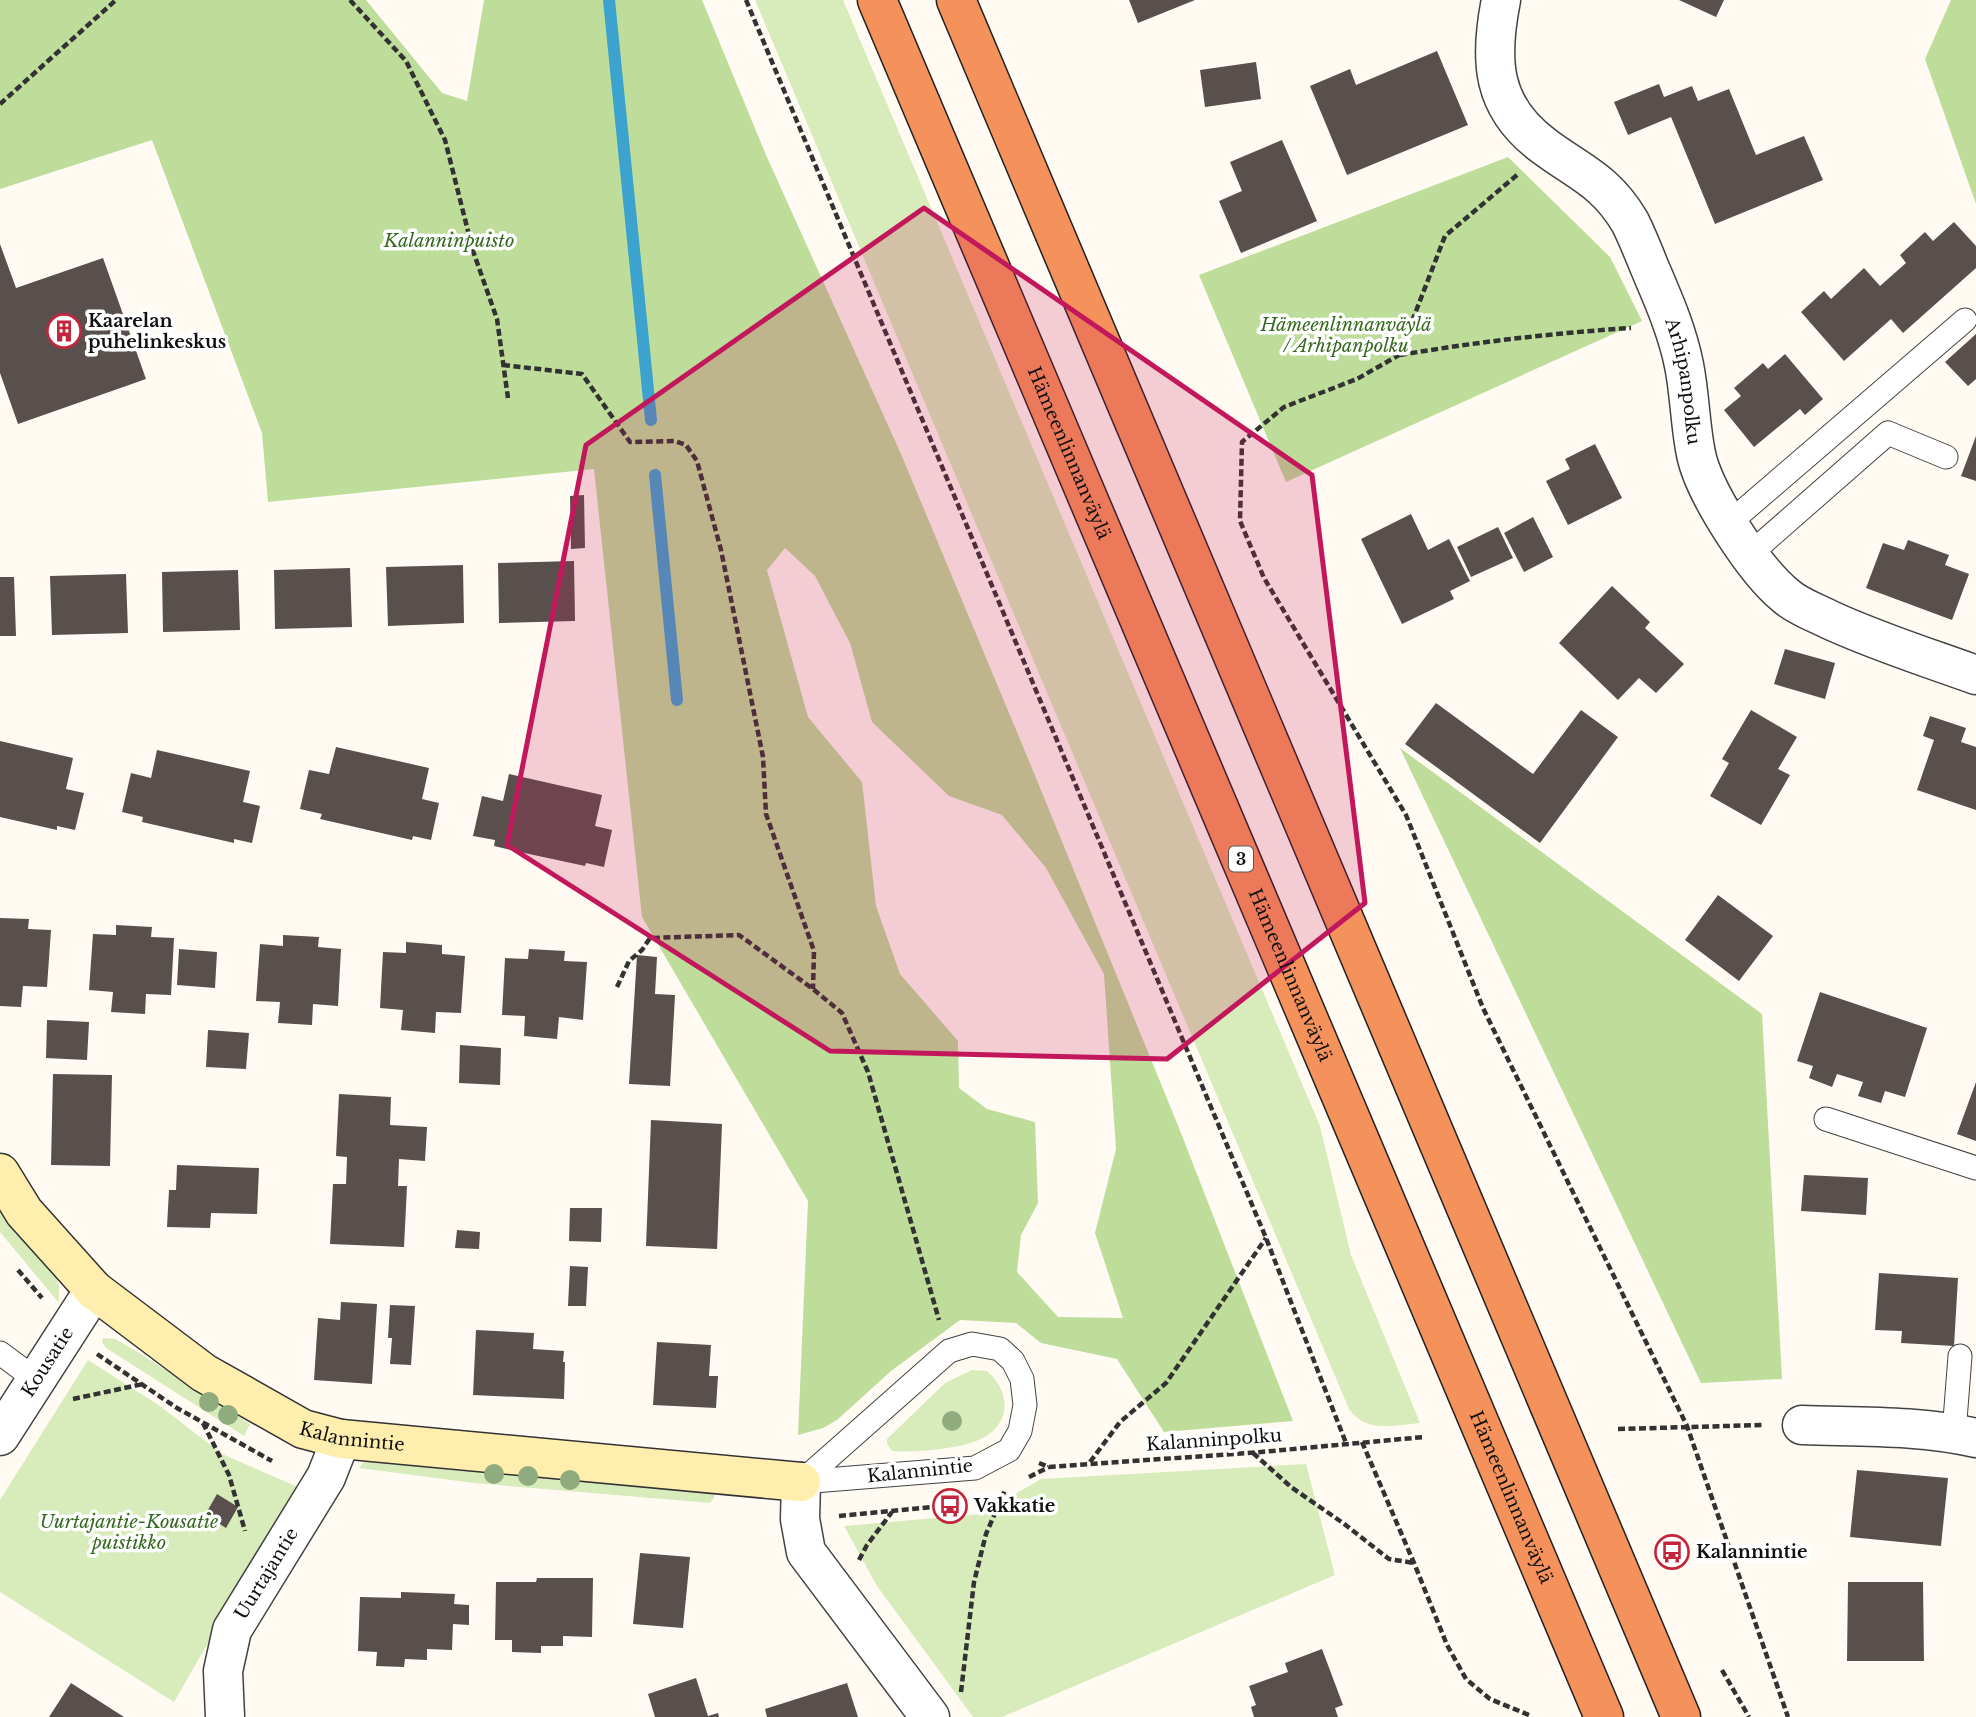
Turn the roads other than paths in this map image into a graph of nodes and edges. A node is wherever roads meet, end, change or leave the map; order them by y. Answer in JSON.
{"nodes":[{"id":1,"x":877,"y":0,"type":"edge"},
{"id":2,"x":956,"y":0,"type":"edge"},
{"id":3,"x":1501,"y":0,"type":"edge"},
{"id":4,"x":1965,"y":320,"type":"dead end"},
{"id":5,"x":1946,"y":457,"type":"dead end"},
{"id":6,"x":1739,"y":539,"type":"junction"},
{"id":7,"x":1976,"y":675,"type":"edge"},
{"id":8,"x":1826,"y":1119,"type":"dead end"},
{"id":9,"x":1976,"y":1168,"type":"edge"},
{"id":10,"x":0,"y":1173,"type":"edge"},
{"id":11,"x":94,"y":1290,"type":"junction"},
{"id":12,"x":0,"y":1353,"type":"edge"},
{"id":13,"x":1960,"y":1356,"type":"dead end"},
{"id":14,"x":36,"y":1379,"type":"junction"},
{"id":15,"x":1802,"y":1425,"type":"road end"},
{"id":16,"x":0,"y":1436,"type":"edge"},
{"id":17,"x":1965,"y":1436,"type":"edge"},
{"id":18,"x":341,"y":1439,"type":"junction"},
{"id":19,"x":800,"y":1482,"type":"junction"},
{"id":20,"x":945,"y":1711,"type":"edge"},
{"id":21,"x":225,"y":1717,"type":"edge"},
{"id":22,"x":1604,"y":1717,"type":"edge"},
{"id":23,"x":1681,"y":1717,"type":"edge"}],
"edges":[{"from":1,"to":22,"type":"highway","name":"Hämeenlinnanväylä","number":"3"},
{"from":2,"to":23,"type":"highway"},
{"from":3,"to":6,"type":"street","name":"Arhipanpolku"},
{"from":4,"to":6,"type":"lane"},
{"from":5,"to":6,"type":"lane"},
{"from":6,"to":7,"type":"street","name":"Arhipanpolku"},
{"from":8,"to":9,"type":"lane"},
{"from":10,"to":11,"type":"street","name":"Kalannintie"},
{"from":11,"to":14,"type":"street","name":"Kousatie"},
{"from":11,"to":18,"type":"street","name":"Kalannintie"},
{"from":12,"to":14,"type":"lane"},
{"from":13,"to":17,"type":"lane"},
{"from":14,"to":16,"type":"street","name":"Kousatie"},
{"from":15,"to":17,"type":"street"},
{"from":18,"to":19,"type":"street","name":"Kalannintie"},
{"from":18,"to":21,"type":"street","name":"Uurtajantie"},
{"from":19,"to":19,"type":"lane","name":"Kalannintie"},
{"from":19,"to":20,"type":"street"}]}
